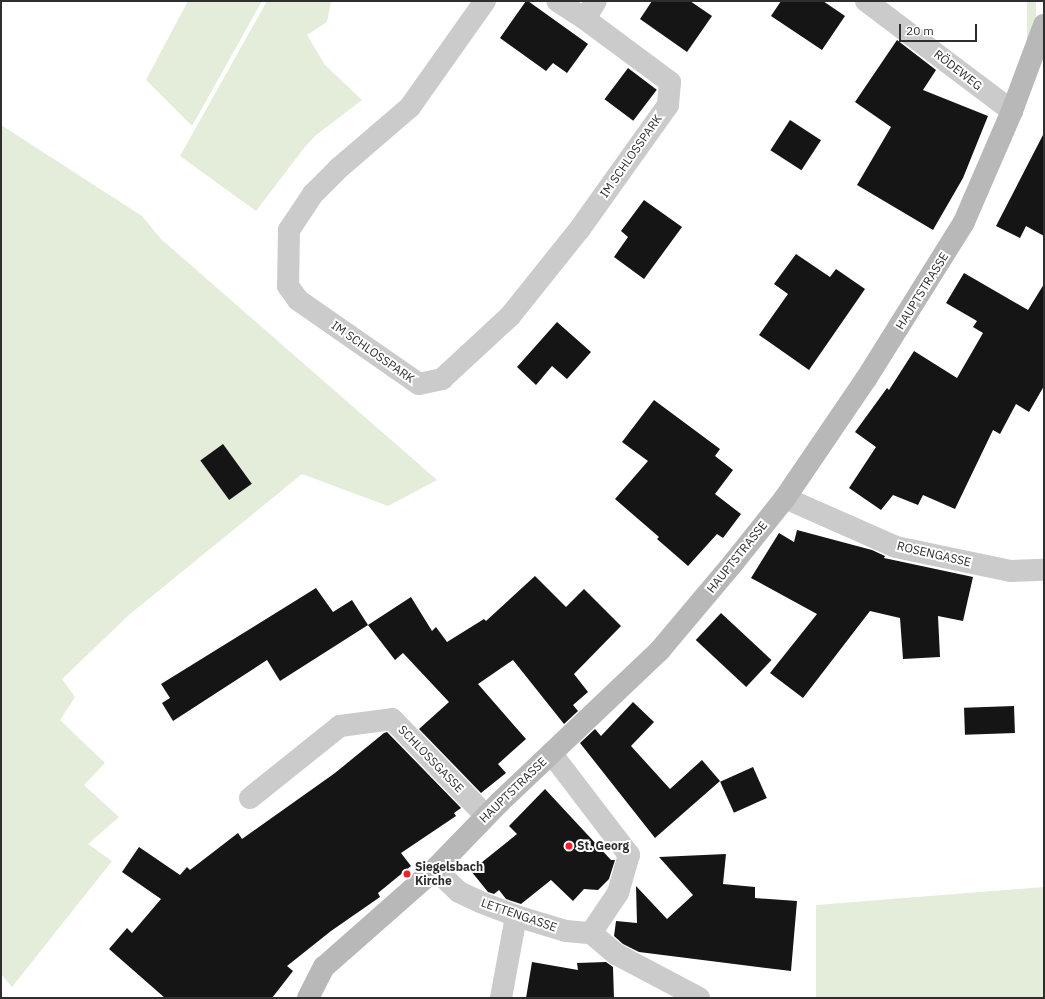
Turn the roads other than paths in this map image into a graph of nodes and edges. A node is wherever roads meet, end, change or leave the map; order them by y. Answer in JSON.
{"nodes":[{"id":1,"x":485,"y":1,"type":"edge"},
{"id":2,"x":557,"y":1,"type":"edge"},
{"id":3,"x":596,"y":1,"type":"edge"},
{"id":4,"x":866,"y":1,"type":"edge"},
{"id":5,"x":584,"y":19,"type":"junction"},
{"id":6,"x":1044,"y":25,"type":"edge"},
{"id":7,"x":1012,"y":111,"type":"junction"},
{"id":8,"x":785,"y":498,"type":"junction"},
{"id":9,"x":1044,"y":570,"type":"edge"},
{"id":10,"x":551,"y":753,"type":"junction"},
{"id":11,"x":250,"y":798,"type":"dead end"},
{"id":12,"x":486,"y":816,"type":"junction"},
{"id":13,"x":435,"y":869,"type":"junction"},
{"id":14,"x":516,"y":916,"type":"junction"},
{"id":15,"x":590,"y":933,"type":"junction"},
{"id":16,"x":308,"y":998,"type":"edge"},
{"id":17,"x":501,"y":998,"type":"edge"},
{"id":18,"x":700,"y":998,"type":"edge"}],
"edges":[{"from":1,"to":5,"type":"street","name":"IM SCHLOSSPARK"},
{"from":2,"to":5,"type":"street","name":"IM SCHLOSSPARK"},
{"from":3,"to":5,"type":"street"},
{"from":4,"to":7,"type":"street","name":"RÖDEWEG"},
{"from":6,"to":7,"type":"main road","name":"HAUPTSTRASSE"},
{"from":7,"to":8,"type":"main road","name":"HAUPTSTRASSE"},
{"from":8,"to":9,"type":"street","name":"ROSENGASSE"},
{"from":8,"to":10,"type":"main road","name":"HAUPTSTRASSE"},
{"from":10,"to":12,"type":"main road","name":"HAUPTSTRASSE"},
{"from":10,"to":15,"type":"street"},
{"from":11,"to":12,"type":"street","name":"SCHLOSSGASSE"},
{"from":12,"to":13,"type":"main road","name":"HAUPTSTRASSE"},
{"from":13,"to":14,"type":"street","name":"LETTENGASSE"},
{"from":13,"to":16,"type":"main road","name":"HAUPTSTRASSE"},
{"from":14,"to":15,"type":"street","name":"LETTENGASSE"},
{"from":14,"to":17,"type":"street"},
{"from":15,"to":18,"type":"street"}]}
